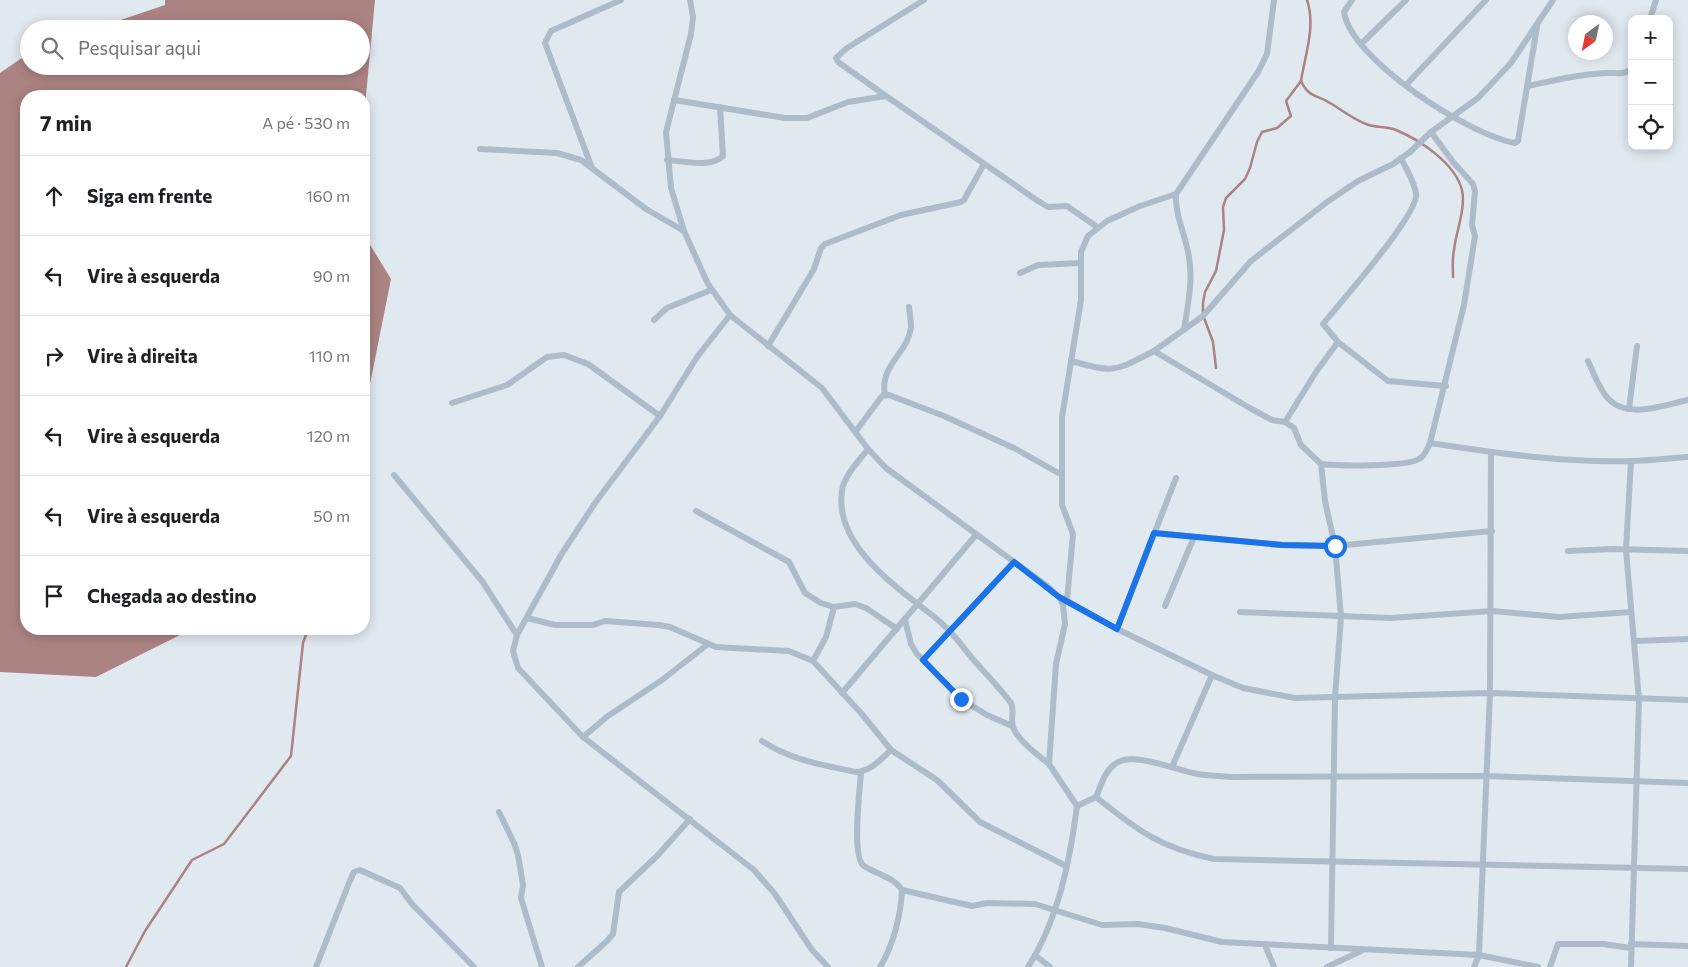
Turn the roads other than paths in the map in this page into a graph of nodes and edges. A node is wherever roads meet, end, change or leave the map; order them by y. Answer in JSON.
{"nodes":[{"id":1,"x":621,"y":0,"type":"edge"},
{"id":2,"x":690,"y":0,"type":"edge"},
{"id":3,"x":924,"y":0,"type":"edge"},
{"id":4,"x":1274,"y":0,"type":"edge"},
{"id":5,"x":1352,"y":0,"type":"edge"},
{"id":6,"x":1406,"y":0,"type":"edge"},
{"id":7,"x":1486,"y":0,"type":"edge"},
{"id":8,"x":1553,"y":0,"type":"edge"},
{"id":9,"x":1656,"y":0,"type":"edge"},
{"id":10,"x":1651,"y":15,"type":"edge"},
{"id":11,"x":1538,"y":22,"type":"junction"},
{"id":12,"x":1361,"y":44,"type":"junction"},
{"id":13,"x":1628,"y":72,"type":"edge"},
{"id":14,"x":1406,"y":85,"type":"junction"},
{"id":15,"x":1527,"y":86,"type":"junction"},
{"id":16,"x":886,"y":96,"type":"junction"},
{"id":17,"x":674,"y":100,"type":"junction"},
{"id":18,"x":720,"y":107,"type":"junction"},
{"id":19,"x":1451,"y":116,"type":"junction"},
{"id":20,"x":1431,"y":132,"type":"junction"},
{"id":21,"x":480,"y":149,"type":"dead end"},
{"id":22,"x":1401,"y":158,"type":"junction"},
{"id":23,"x":667,"y":160,"type":"junction"},
{"id":24,"x":984,"y":164,"type":"junction"},
{"id":25,"x":593,"y":169,"type":"junction"},
{"id":26,"x":1176,"y":194,"type":"junction"},
{"id":27,"x":1097,"y":227,"type":"junction"},
{"id":28,"x":684,"y":230,"type":"junction"},
{"id":29,"x":1081,"y":262,"type":"junction"},
{"id":30,"x":1020,"y":273,"type":"dead end"},
{"id":31,"x":711,"y":290,"type":"junction"},
{"id":32,"x":909,"y":307,"type":"dead end"},
{"id":33,"x":730,"y":315,"type":"junction"},
{"id":34,"x":654,"y":320,"type":"dead end"},
{"id":35,"x":1184,"y":330,"type":"junction"},
{"id":36,"x":1338,"y":342,"type":"junction"},
{"id":37,"x":768,"y":346,"type":"junction"},
{"id":38,"x":1637,"y":346,"type":"dead end"},
{"id":39,"x":1154,"y":351,"type":"junction"},
{"id":40,"x":1071,"y":361,"type":"junction"},
{"id":41,"x":1588,"y":361,"type":"dead end"},
{"id":42,"x":1446,"y":386,"type":"junction"},
{"id":43,"x":885,"y":395,"type":"junction"},
{"id":44,"x":1688,"y":400,"type":"edge"},
{"id":45,"x":452,"y":403,"type":"dead end"},
{"id":46,"x":1629,"y":409,"type":"junction"},
{"id":47,"x":660,"y":416,"type":"junction"},
{"id":48,"x":1285,"y":422,"type":"junction"},
{"id":49,"x":856,"y":431,"type":"junction"},
{"id":50,"x":1430,"y":443,"type":"junction"},
{"id":51,"x":868,"y":449,"type":"junction"},
{"id":52,"x":1491,"y":454,"type":"junction"},
{"id":53,"x":1688,"y":457,"type":"edge"},
{"id":54,"x":1631,"y":461,"type":"junction"},
{"id":55,"x":1321,"y":464,"type":"junction"},
{"id":56,"x":394,"y":475,"type":"dead end"},
{"id":57,"x":1062,"y":475,"type":"junction"},
{"id":58,"x":1176,"y":478,"type":"dead end"},
{"id":59,"x":696,"y":512,"type":"dead end"},
{"id":60,"x":1492,"y":531,"type":"junction"},
{"id":61,"x":1154,"y":533,"type":"junction"},
{"id":62,"x":976,"y":535,"type":"junction"},
{"id":63,"x":1194,"y":537,"type":"junction"},
{"id":64,"x":1335,"y":546,"type":"junction"},
{"id":65,"x":1626,"y":550,"type":"junction"},
{"id":66,"x":1568,"y":551,"type":"dead end"},
{"id":67,"x":1688,"y":551,"type":"edge"},
{"id":68,"x":1014,"y":562,"type":"junction"},
{"id":69,"x":1059,"y":597,"type":"junction"},
{"id":70,"x":1067,"y":600,"type":"junction"},
{"id":71,"x":917,"y":605,"type":"junction"},
{"id":72,"x":1164,"y":606,"type":"dead end"},
{"id":73,"x":834,"y":607,"type":"junction"},
{"id":74,"x":1492,"y":611,"type":"junction"},
{"id":75,"x":1240,"y":612,"type":"dead end"},
{"id":76,"x":1630,"y":612,"type":"junction"},
{"id":77,"x":1341,"y":616,"type":"junction"},
{"id":78,"x":527,"y":618,"type":"junction"},
{"id":79,"x":905,"y":620,"type":"junction"},
{"id":80,"x":897,"y":629,"type":"junction"},
{"id":81,"x":1117,"y":629,"type":"junction"},
{"id":82,"x":950,"y":631,"type":"junction"},
{"id":83,"x":517,"y":635,"type":"junction"},
{"id":84,"x":1688,"y":639,"type":"edge"},
{"id":85,"x":1634,"y":640,"type":"junction"},
{"id":86,"x":708,"y":644,"type":"junction"},
{"id":87,"x":923,"y":660,"type":"junction"},
{"id":88,"x":813,"y":661,"type":"junction"},
{"id":89,"x":1212,"y":675,"type":"junction"},
{"id":90,"x":842,"y":693,"type":"junction"},
{"id":91,"x":1490,"y":694,"type":"junction"},
{"id":92,"x":1335,"y":697,"type":"junction"},
{"id":93,"x":1639,"y":700,"type":"junction"},
{"id":94,"x":1688,"y":700,"type":"edge"},
{"id":95,"x":1012,"y":726,"type":"junction"},
{"id":96,"x":584,"y":737,"type":"junction"},
{"id":97,"x":762,"y":741,"type":"dead end"},
{"id":98,"x":891,"y":750,"type":"junction"},
{"id":99,"x":1049,"y":764,"type":"junction"},
{"id":100,"x":1172,"y":767,"type":"junction"},
{"id":101,"x":861,"y":772,"type":"junction"},
{"id":102,"x":1486,"y":776,"type":"junction"},
{"id":103,"x":1334,"y":778,"type":"junction"},
{"id":104,"x":1637,"y":782,"type":"junction"},
{"id":105,"x":1688,"y":783,"type":"edge"},
{"id":106,"x":1096,"y":798,"type":"junction"},
{"id":107,"x":1077,"y":806,"type":"junction"},
{"id":108,"x":499,"y":812,"type":"dead end"},
{"id":109,"x":690,"y":819,"type":"junction"},
{"id":110,"x":1333,"y":862,"type":"junction"},
{"id":111,"x":1482,"y":863,"type":"junction"},
{"id":112,"x":1066,"y":866,"type":"junction"},
{"id":113,"x":1635,"y":867,"type":"junction"},
{"id":114,"x":1688,"y":869,"type":"edge"},
{"id":115,"x":902,"y":890,"type":"junction"},
{"id":116,"x":1054,"y":911,"type":"junction"},
{"id":117,"x":1265,"y":945,"type":"junction"},
{"id":118,"x":1631,"y":946,"type":"junction"},
{"id":119,"x":1688,"y":946,"type":"edge"},
{"id":120,"x":1331,"y":948,"type":"junction"},
{"id":121,"x":1362,"y":950,"type":"junction"},
{"id":122,"x":1035,"y":955,"type":"junction"},
{"id":123,"x":1479,"y":955,"type":"junction"},
{"id":124,"x":826,"y":965,"type":"edge"},
{"id":125,"x":316,"y":967,"type":"edge"},
{"id":126,"x":474,"y":967,"type":"edge"},
{"id":127,"x":542,"y":967,"type":"edge"},
{"id":128,"x":578,"y":967,"type":"edge"},
{"id":129,"x":817,"y":967,"type":"edge"},
{"id":130,"x":880,"y":967,"type":"edge"},
{"id":131,"x":1028,"y":967,"type":"edge"},
{"id":132,"x":1050,"y":967,"type":"edge"},
{"id":133,"x":1274,"y":967,"type":"edge"},
{"id":134,"x":1327,"y":967,"type":"edge"},
{"id":135,"x":1474,"y":967,"type":"edge"},
{"id":136,"x":1538,"y":967,"type":"edge"},
{"id":137,"x":1550,"y":967,"type":"edge"},
{"id":138,"x":1631,"y":967,"type":"edge"}],
"edges":[{"from":1,"to":25,"type":"street"},
{"from":2,"to":17,"type":"street"},
{"from":3,"to":16,"type":"street"},
{"from":4,"to":26,"type":"street"},
{"from":5,"to":12,"type":"street"},
{"from":6,"to":12,"type":"street"},
{"from":7,"to":14,"type":"street"},
{"from":8,"to":11,"type":"street"},
{"from":9,"to":10,"type":"street"},
{"from":11,"to":15,"type":"street"},
{"from":11,"to":19,"type":"street"},
{"from":12,"to":14,"type":"street"},
{"from":13,"to":15,"type":"street"},
{"from":14,"to":19,"type":"street"},
{"from":15,"to":19,"type":"street"},
{"from":16,"to":18,"type":"street"},
{"from":16,"to":24,"type":"street"},
{"from":17,"to":18,"type":"street"},
{"from":17,"to":23,"type":"street"},
{"from":18,"to":23,"type":"street"},
{"from":19,"to":20,"type":"street"},
{"from":20,"to":22,"type":"street"},
{"from":20,"to":42,"type":"street"},
{"from":21,"to":25,"type":"street"},
{"from":22,"to":35,"type":"street"},
{"from":22,"to":36,"type":"street"},
{"from":23,"to":28,"type":"street"},
{"from":24,"to":27,"type":"street"},
{"from":24,"to":37,"type":"street"},
{"from":25,"to":28,"type":"street"},
{"from":26,"to":27,"type":"street"},
{"from":26,"to":35,"type":"street"},
{"from":27,"to":29,"type":"street"},
{"from":28,"to":31,"type":"street"},
{"from":29,"to":30,"type":"street"},
{"from":29,"to":40,"type":"street"},
{"from":31,"to":33,"type":"street"},
{"from":31,"to":34,"type":"street"},
{"from":32,"to":43,"type":"street"},
{"from":33,"to":37,"type":"street"},
{"from":33,"to":47,"type":"street"},
{"from":35,"to":39,"type":"street"},
{"from":36,"to":42,"type":"street"},
{"from":36,"to":48,"type":"street"},
{"from":37,"to":49,"type":"street"},
{"from":38,"to":46,"type":"street"},
{"from":39,"to":40,"type":"street"},
{"from":39,"to":48,"type":"street"},
{"from":40,"to":57,"type":"street"},
{"from":41,"to":46,"type":"street"},
{"from":42,"to":50,"type":"street"},
{"from":43,"to":49,"type":"street"},
{"from":43,"to":57,"type":"street"},
{"from":44,"to":46,"type":"street"},
{"from":45,"to":47,"type":"street"},
{"from":47,"to":78,"type":"street"},
{"from":48,"to":55,"type":"street"},
{"from":49,"to":51,"type":"street"},
{"from":50,"to":52,"type":"street"},
{"from":50,"to":55,"type":"street"},
{"from":51,"to":62,"type":"street"},
{"from":51,"to":71,"type":"street"},
{"from":52,"to":54,"type":"street"},
{"from":52,"to":60,"type":"street"},
{"from":53,"to":54,"type":"street"},
{"from":54,"to":65,"type":"street"},
{"from":55,"to":64,"type":"street"},
{"from":56,"to":83,"type":"street"},
{"from":57,"to":70,"type":"street"},
{"from":58,"to":61,"type":"street"},
{"from":59,"to":73,"type":"street"},
{"from":60,"to":64,"type":"street"},
{"from":60,"to":74,"type":"street"},
{"from":61,"to":63,"type":"street"},
{"from":61,"to":81,"type":"street"},
{"from":62,"to":68,"type":"street"},
{"from":62,"to":71,"type":"street"},
{"from":63,"to":64,"type":"street"},
{"from":63,"to":72,"type":"street"},
{"from":64,"to":77,"type":"street"},
{"from":65,"to":66,"type":"street"},
{"from":65,"to":67,"type":"street"},
{"from":65,"to":76,"type":"street"},
{"from":68,"to":69,"type":"street"},
{"from":68,"to":82,"type":"street"},
{"from":69,"to":70,"type":"street"},
{"from":69,"to":99,"type":"street"},
{"from":70,"to":81,"type":"street"},
{"from":71,"to":79,"type":"street"},
{"from":71,"to":82,"type":"street"},
{"from":73,"to":80,"type":"street"},
{"from":73,"to":88,"type":"street"},
{"from":74,"to":76,"type":"street"},
{"from":74,"to":77,"type":"street"},
{"from":74,"to":91,"type":"street"},
{"from":75,"to":77,"type":"street"},
{"from":76,"to":85,"type":"street"},
{"from":77,"to":92,"type":"street"},
{"from":78,"to":83,"type":"street"},
{"from":78,"to":86,"type":"street"},
{"from":79,"to":80,"type":"street"},
{"from":79,"to":87,"type":"street"},
{"from":80,"to":90,"type":"street"},
{"from":81,"to":89,"type":"street"},
{"from":82,"to":87,"type":"street"},
{"from":82,"to":95,"type":"street"},
{"from":83,"to":96,"type":"street"},
{"from":84,"to":85,"type":"street"},
{"from":85,"to":93,"type":"street"},
{"from":86,"to":88,"type":"street"},
{"from":86,"to":96,"type":"street"},
{"from":87,"to":95,"type":"street"},
{"from":88,"to":90,"type":"street"},
{"from":89,"to":92,"type":"street"},
{"from":89,"to":100,"type":"street"},
{"from":90,"to":98,"type":"street"},
{"from":91,"to":92,"type":"street"},
{"from":91,"to":93,"type":"street"},
{"from":91,"to":102,"type":"street"},
{"from":92,"to":103,"type":"street"},
{"from":93,"to":94,"type":"street"},
{"from":93,"to":104,"type":"street"},
{"from":95,"to":99,"type":"street"},
{"from":96,"to":109,"type":"street"},
{"from":97,"to":101,"type":"street"},
{"from":98,"to":101,"type":"street"},
{"from":98,"to":112,"type":"street"},
{"from":99,"to":107,"type":"street"},
{"from":100,"to":103,"type":"street"},
{"from":100,"to":106,"type":"street"},
{"from":101,"to":115,"type":"street"},
{"from":102,"to":103,"type":"street"},
{"from":102,"to":104,"type":"street"},
{"from":102,"to":111,"type":"street"},
{"from":103,"to":110,"type":"street"},
{"from":104,"to":105,"type":"street"},
{"from":104,"to":113,"type":"street"},
{"from":106,"to":107,"type":"street"},
{"from":106,"to":110,"type":"street"},
{"from":107,"to":112,"type":"street"},
{"from":108,"to":127,"type":"street"},
{"from":109,"to":124,"type":"street"},
{"from":109,"to":128,"type":"street"},
{"from":110,"to":111,"type":"street"},
{"from":110,"to":120,"type":"street"},
{"from":111,"to":113,"type":"street"},
{"from":111,"to":123,"type":"street"},
{"from":112,"to":116,"type":"street"},
{"from":113,"to":114,"type":"street"},
{"from":113,"to":118,"type":"street"},
{"from":115,"to":116,"type":"street"},
{"from":115,"to":130,"type":"street"},
{"from":116,"to":117,"type":"street"},
{"from":116,"to":122,"type":"street"},
{"from":117,"to":120,"type":"street"},
{"from":117,"to":133,"type":"street"},
{"from":118,"to":119,"type":"street"},
{"from":118,"to":137,"type":"street"},
{"from":118,"to":138,"type":"street"},
{"from":120,"to":121,"type":"street"},
{"from":121,"to":123,"type":"street"},
{"from":121,"to":134,"type":"street"},
{"from":122,"to":131,"type":"street"},
{"from":122,"to":132,"type":"street"},
{"from":123,"to":135,"type":"street"},
{"from":123,"to":136,"type":"street"},
{"from":124,"to":129,"type":"street"},
{"from":125,"to":126,"type":"street"}]}
